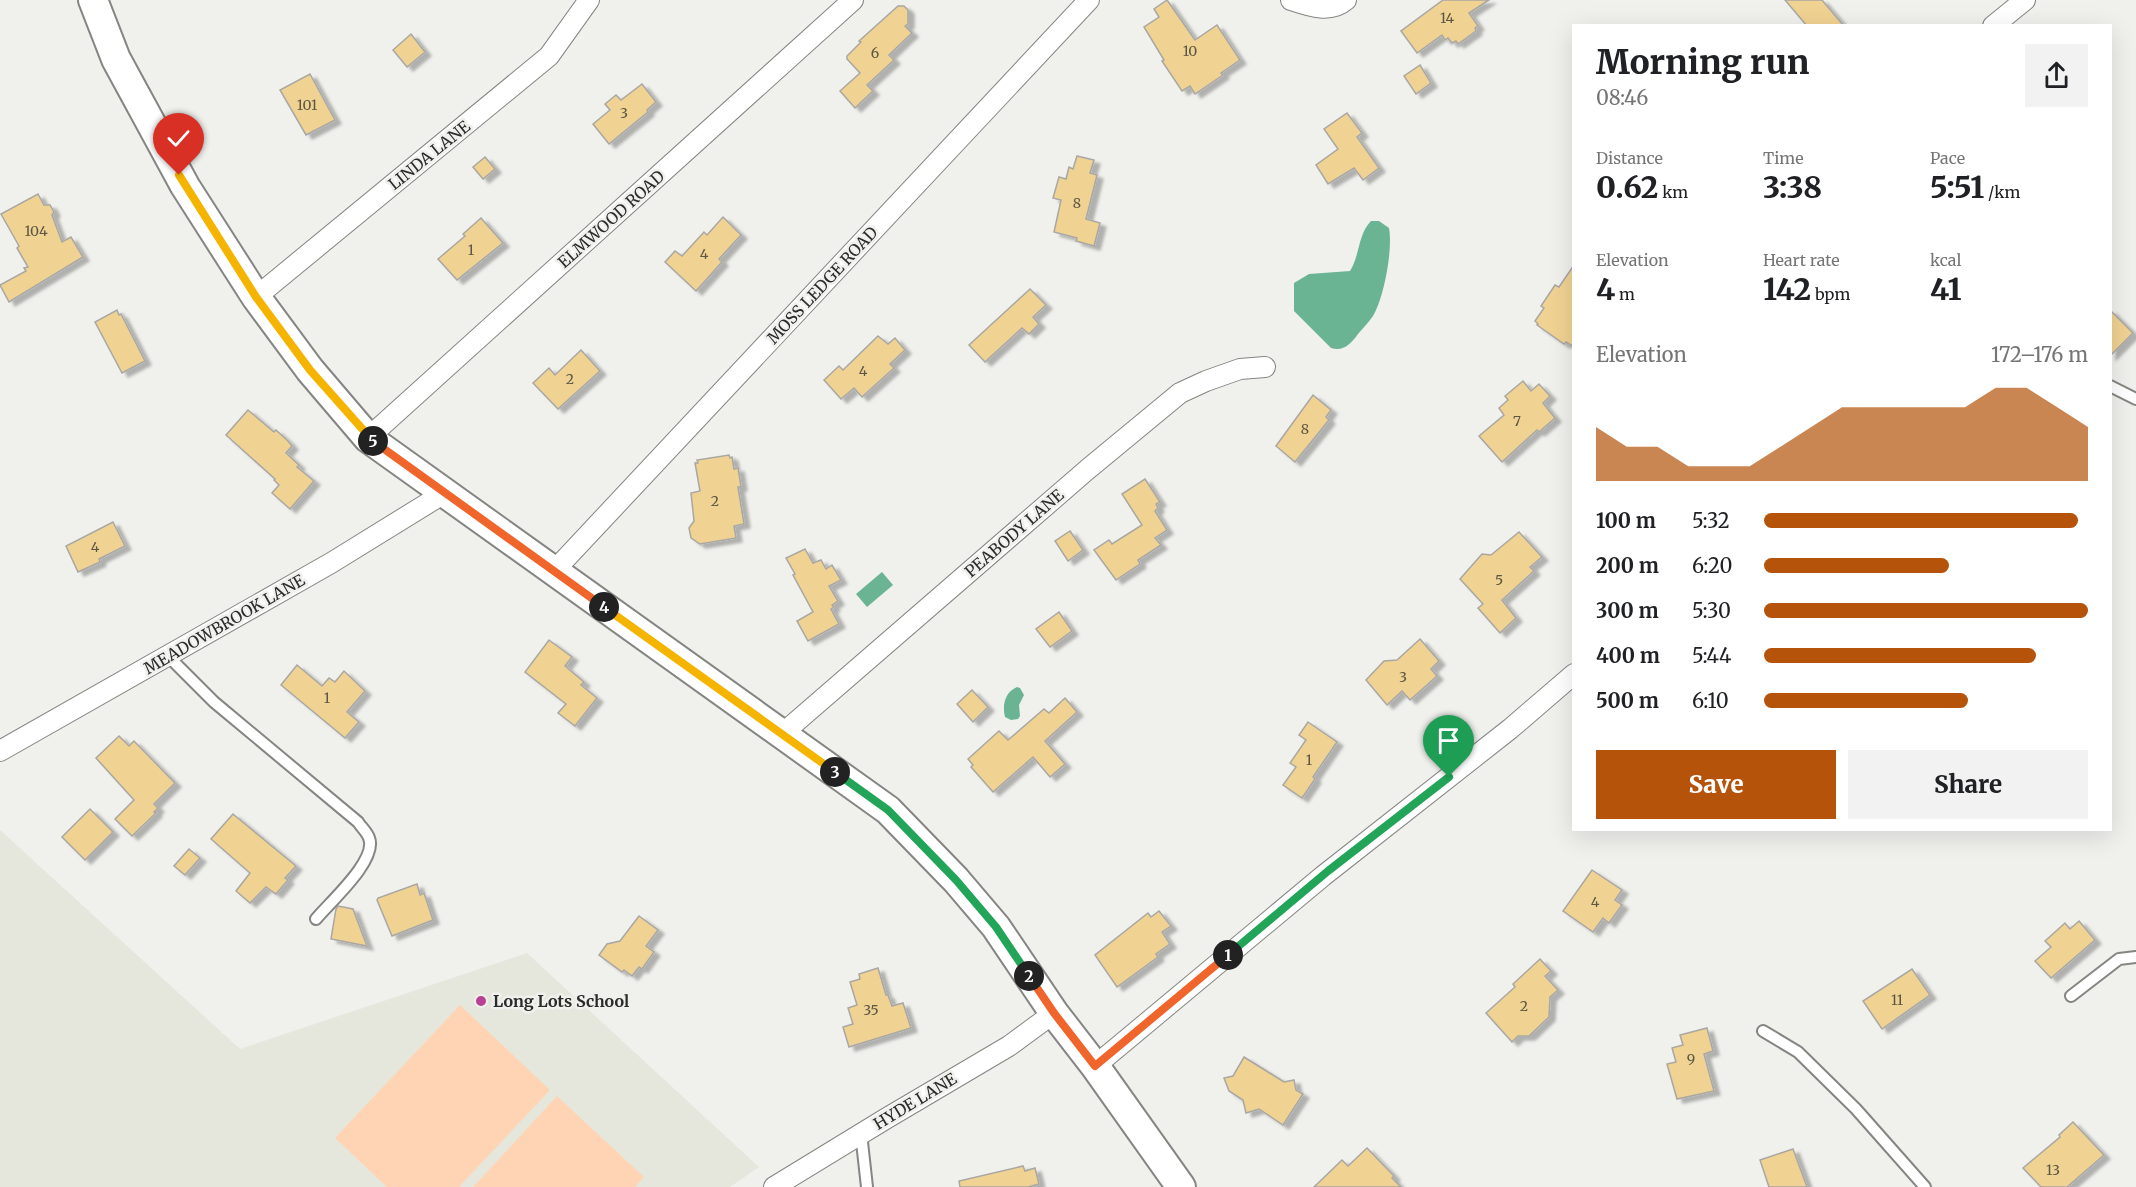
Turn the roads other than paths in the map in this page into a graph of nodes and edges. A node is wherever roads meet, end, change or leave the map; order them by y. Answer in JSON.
{"nodes":[{"id":1,"x":93,"y":0,"type":"edge"},
{"id":2,"x":589,"y":0,"type":"edge"},
{"id":3,"x":853,"y":0,"type":"edge"},
{"id":4,"x":1089,"y":0,"type":"edge"},
{"id":5,"x":1291,"y":0,"type":"edge"},
{"id":6,"x":1346,"y":0,"type":"edge"},
{"id":7,"x":2025,"y":0,"type":"edge"},
{"id":8,"x":1995,"y":24,"type":"edge"},
{"id":9,"x":256,"y":297,"type":"junction"},
{"id":10,"x":1265,"y":367,"type":"dead end"},
{"id":11,"x":2112,"y":387,"type":"edge"},
{"id":12,"x":2136,"y":399,"type":"edge"},
{"id":13,"x":368,"y":438,"type":"junction"},
{"id":14,"x":446,"y":492,"type":"junction"},
{"id":15,"x":554,"y":571,"type":"junction"},
{"id":16,"x":168,"y":656,"type":"junction"},
{"id":17,"x":1572,"y":675,"type":"edge"},
{"id":18,"x":782,"y":734,"type":"junction"},
{"id":19,"x":0,"y":751,"type":"edge"},
{"id":20,"x":316,"y":918,"type":"dead end"},
{"id":21,"x":2136,"y":957,"type":"edge"},
{"id":22,"x":2071,"y":996,"type":"dead end"},
{"id":23,"x":1054,"y":1013,"type":"junction"},
{"id":24,"x":1763,"y":1031,"type":"dead end"},
{"id":25,"x":1095,"y":1066,"type":"junction"},
{"id":26,"x":861,"y":1133,"type":"junction"},
{"id":27,"x":774,"y":1187,"type":"edge"},
{"id":28,"x":867,"y":1187,"type":"edge"},
{"id":29,"x":1181,"y":1187,"type":"edge"},
{"id":30,"x":1925,"y":1187,"type":"edge"}],
"edges":[{"from":1,"to":9,"type":"main road"},
{"from":2,"to":9,"type":"street","name":"LINDA LANE"},
{"from":3,"to":13,"type":"street","name":"ELMWOOD ROAD"},
{"from":4,"to":15,"type":"street","name":"MOSS LEDGE ROAD"},
{"from":5,"to":6,"type":"street"},
{"from":7,"to":8,"type":"street"},
{"from":9,"to":13,"type":"main road"},
{"from":10,"to":18,"type":"street","name":"PEABODY LANE"},
{"from":11,"to":12,"type":"lane"},
{"from":13,"to":14,"type":"main road"},
{"from":14,"to":15,"type":"main road"},
{"from":14,"to":16,"type":"street","name":"MEADOWBROOK LANE"},
{"from":15,"to":18,"type":"main road"},
{"from":16,"to":19,"type":"street","name":"MEADOWBROOK LANE"},
{"from":16,"to":20,"type":"lane"},
{"from":17,"to":25,"type":"street"},
{"from":18,"to":23,"type":"main road"},
{"from":21,"to":22,"type":"lane"},
{"from":23,"to":25,"type":"main road"},
{"from":23,"to":26,"type":"street","name":"HYDE LANE"},
{"from":24,"to":30,"type":"lane"},
{"from":25,"to":29,"type":"main road"},
{"from":26,"to":27,"type":"street","name":"HYDE LANE"},
{"from":26,"to":28,"type":"lane"}]}
